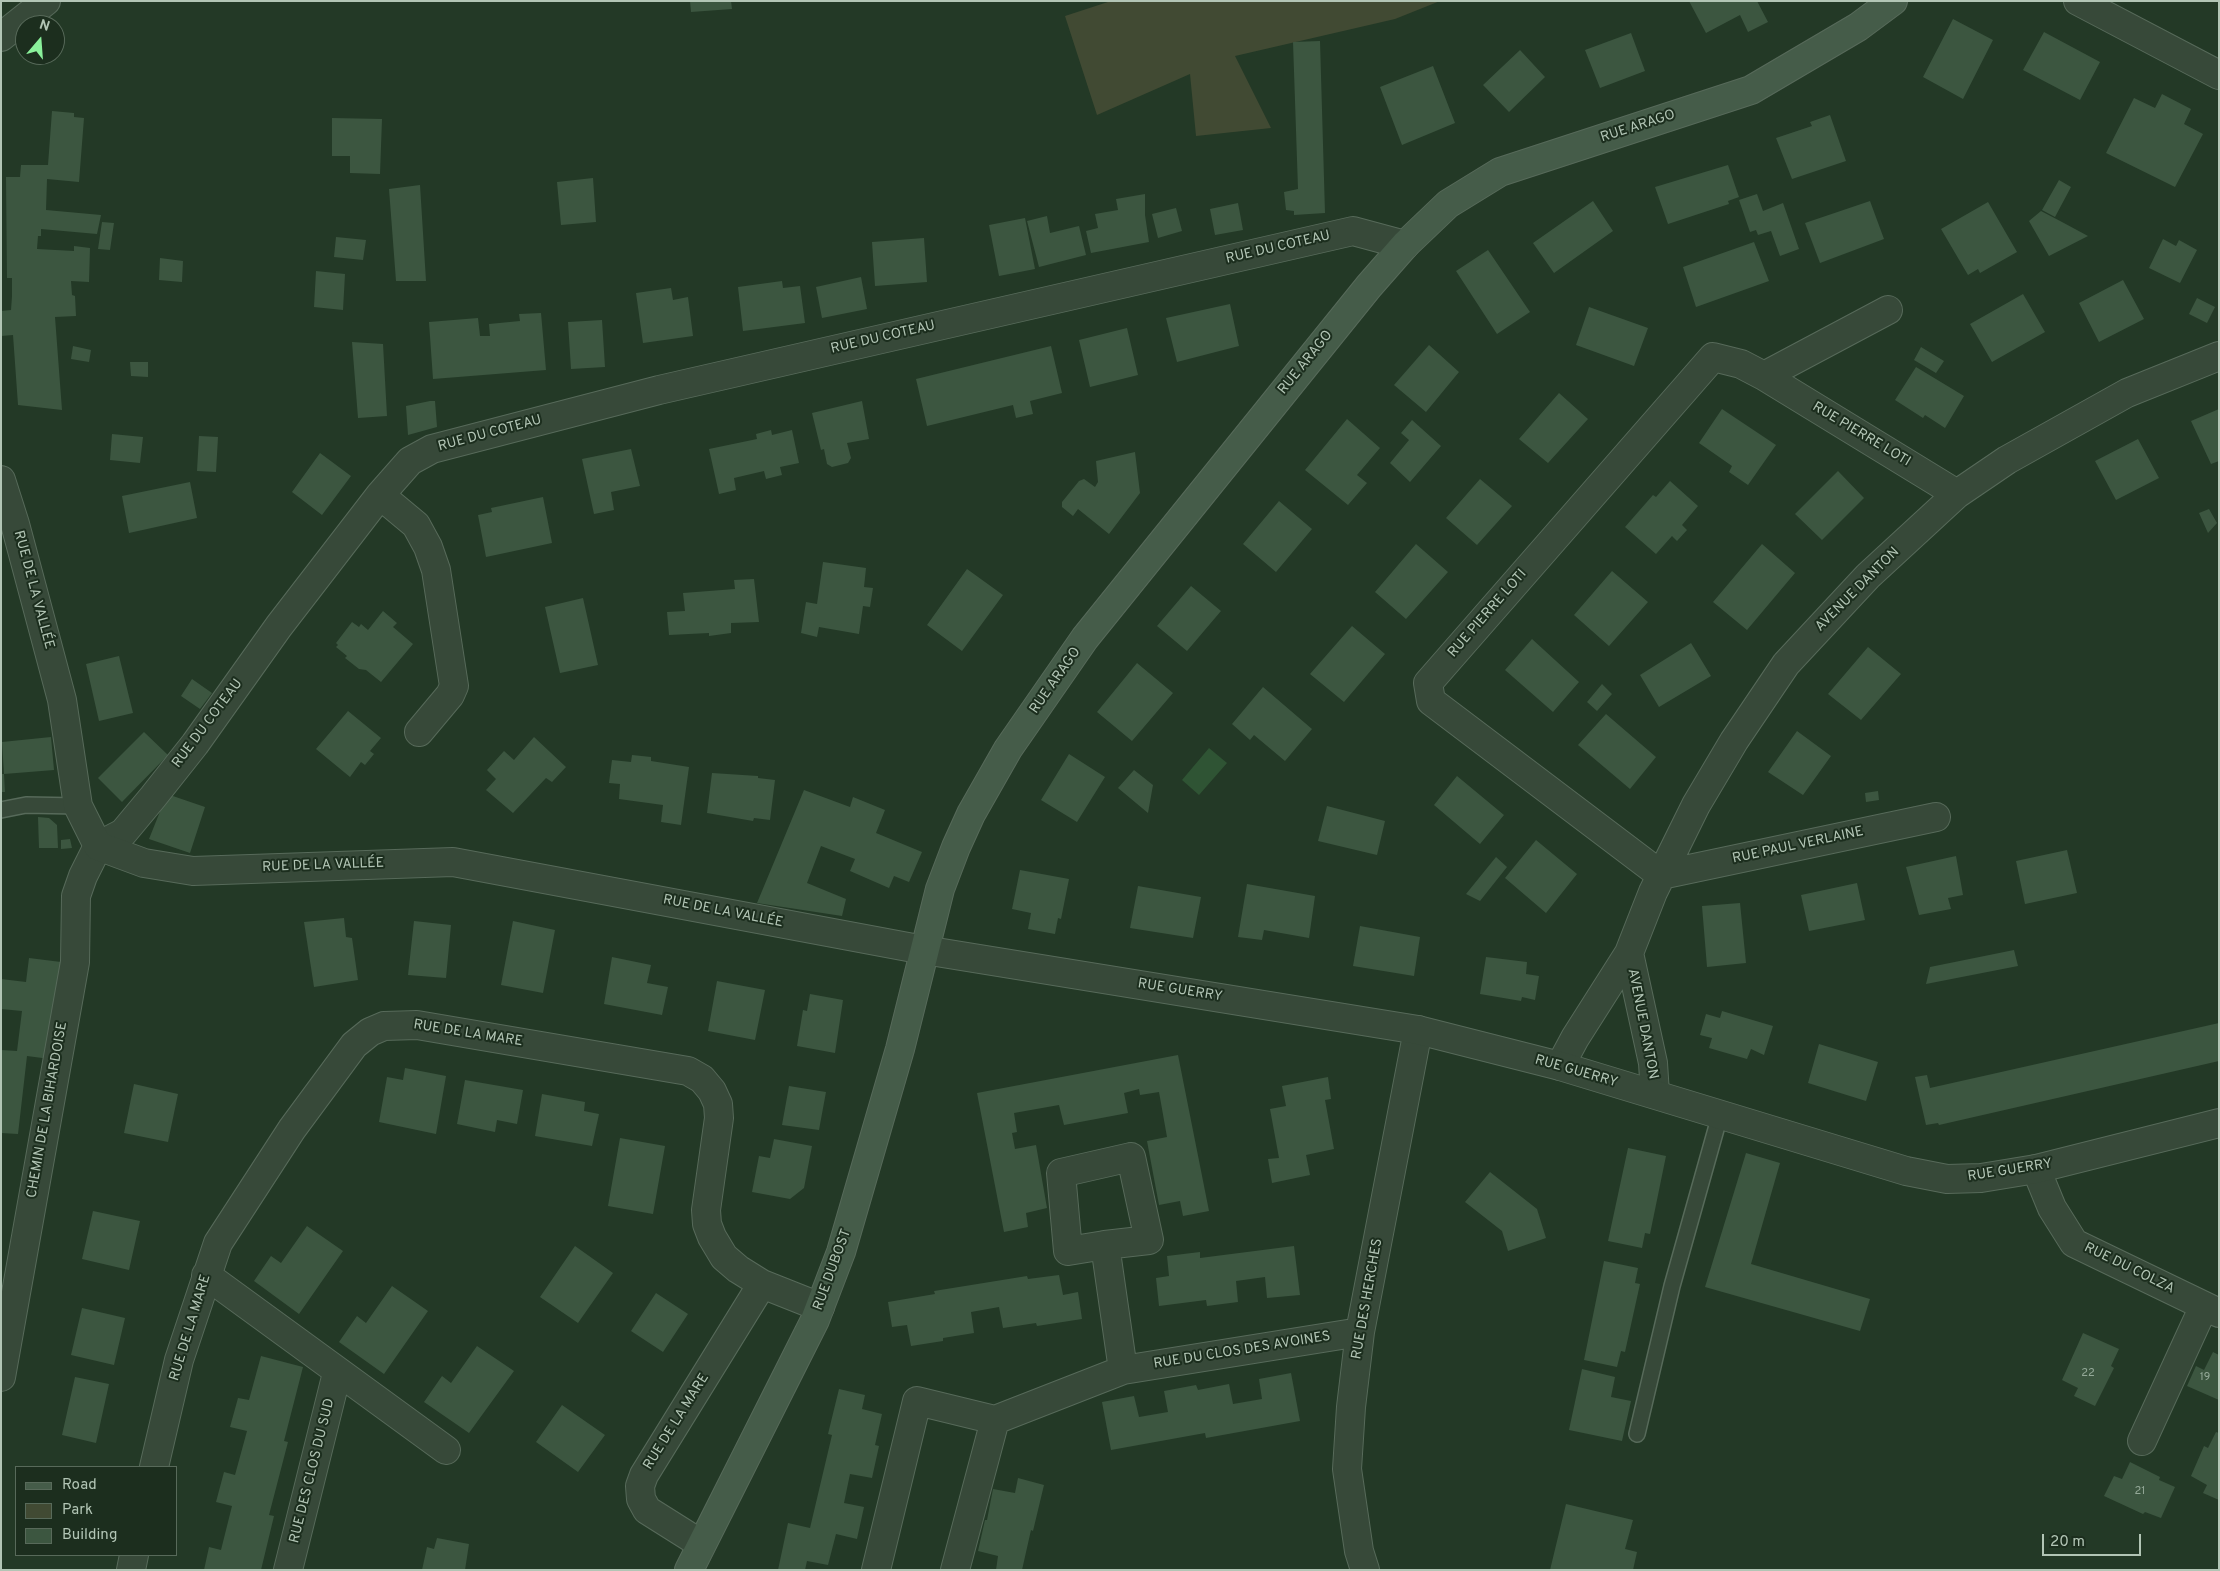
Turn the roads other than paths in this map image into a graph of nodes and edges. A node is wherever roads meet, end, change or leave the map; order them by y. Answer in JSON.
{"nodes":[{"id":1,"x":46,"y":1,"type":"edge"},
{"id":2,"x":1893,"y":1,"type":"edge"},
{"id":3,"x":2078,"y":1,"type":"edge"},
{"id":4,"x":1,"y":37,"type":"edge"},
{"id":5,"x":2219,"y":75,"type":"edge"},
{"id":6,"x":1405,"y":245,"type":"junction"},
{"id":7,"x":1888,"y":310,"type":"dead end"},
{"id":8,"x":2219,"y":356,"type":"edge"},
{"id":9,"x":1764,"y":376,"type":"junction"},
{"id":10,"x":1,"y":480,"type":"edge"},
{"id":11,"x":380,"y":494,"type":"junction"},
{"id":12,"x":1957,"y":494,"type":"junction"},
{"id":13,"x":8,"y":528,"type":"edge"},
{"id":14,"x":419,"y":732,"type":"dead end"},
{"id":15,"x":78,"y":806,"type":"junction"},
{"id":16,"x":1,"y":810,"type":"edge"},
{"id":17,"x":1936,"y":817,"type":"dead end"},
{"id":18,"x":98,"y":846,"type":"junction"},
{"id":19,"x":1661,"y":875,"type":"junction"},
{"id":20,"x":924,"y":950,"type":"junction"},
{"id":21,"x":1629,"y":953,"type":"junction"},
{"id":22,"x":1418,"y":1030,"type":"junction"},
{"id":23,"x":1560,"y":1066,"type":"junction"},
{"id":24,"x":1654,"y":1094,"type":"junction"},
{"id":25,"x":1720,"y":1114,"type":"junction"},
{"id":26,"x":2219,"y":1123,"type":"edge"},
{"id":27,"x":2036,"y":1169,"type":"junction"},
{"id":28,"x":1106,"y":1245,"type":"dead end"},
{"id":29,"x":206,"y":1275,"type":"junction"},
{"id":30,"x":762,"y":1284,"type":"junction"},
{"id":31,"x":820,"y":1307,"type":"junction"},
{"id":32,"x":2212,"y":1309,"type":"edge"},
{"id":33,"x":1360,"y":1332,"type":"junction"},
{"id":34,"x":1123,"y":1370,"type":"junction"},
{"id":35,"x":337,"y":1373,"type":"junction"},
{"id":36,"x":1,"y":1377,"type":"edge"},
{"id":37,"x":995,"y":1420,"type":"junction"},
{"id":38,"x":1638,"y":1434,"type":"dead end"},
{"id":39,"x":2142,"y":1441,"type":"dead end"},
{"id":40,"x":446,"y":1450,"type":"dead end"},
{"id":41,"x":154,"y":1466,"type":"edge"},
{"id":42,"x":701,"y":1544,"type":"junction"},
{"id":43,"x":134,"y":1556,"type":"edge"},
{"id":44,"x":131,"y":1570,"type":"edge"},
{"id":45,"x":288,"y":1570,"type":"edge"},
{"id":46,"x":689,"y":1570,"type":"edge"},
{"id":47,"x":876,"y":1570,"type":"edge"},
{"id":48,"x":955,"y":1570,"type":"edge"},
{"id":49,"x":1365,"y":1570,"type":"edge"}],
"edges":[{"from":1,"to":4,"type":"street"},
{"from":2,"to":6,"type":"main road","name":"RUE ARAGO"},
{"from":3,"to":5,"type":"street"},
{"from":6,"to":11,"type":"street","name":"RUE DU COTEAU"},
{"from":6,"to":20,"type":"main road","name":"RUE ARAGO"},
{"from":7,"to":9,"type":"street"},
{"from":8,"to":12,"type":"street","name":"AVENUE DANTON"},
{"from":9,"to":12,"type":"street","name":"RUE PIERRE LOTI"},
{"from":9,"to":19,"type":"street","name":"RUE PIERRE LOTI"},
{"from":10,"to":13,"type":"street","name":"RUE DE LA VALLÉE"},
{"from":11,"to":14,"type":"street"},
{"from":11,"to":18,"type":"street","name":"RUE DU COTEAU"},
{"from":12,"to":19,"type":"street","name":"AVENUE DANTON"},
{"from":13,"to":15,"type":"street","name":"RUE DE LA VALLÉE"},
{"from":15,"to":16,"type":"lane"},
{"from":15,"to":18,"type":"street","name":"RUE DE LA VALLÉE"},
{"from":17,"to":19,"type":"street","name":"RUE PAUL VERLAINE"},
{"from":18,"to":20,"type":"street","name":"RUE DE LA VALLÉE"},
{"from":18,"to":36,"type":"street","name":"CHEMIN DE LA BIHARDOISE"},
{"from":19,"to":21,"type":"street","name":"AVENUE DANTON"},
{"from":20,"to":22,"type":"street","name":"RUE GUERRY"},
{"from":20,"to":31,"type":"main road","name":"RUE DUBOST"},
{"from":21,"to":23,"type":"street","name":"AVENUE DANTON"},
{"from":21,"to":24,"type":"street","name":"AVENUE DANTON"},
{"from":22,"to":23,"type":"street","name":"RUE GUERRY"},
{"from":22,"to":33,"type":"street","name":"RUE DES HERCHES"},
{"from":23,"to":24,"type":"street","name":"RUE GUERRY"},
{"from":24,"to":25,"type":"street","name":"RUE GUERRY"},
{"from":25,"to":27,"type":"street","name":"RUE GUERRY"},
{"from":25,"to":38,"type":"lane"},
{"from":26,"to":27,"type":"street","name":"RUE GUERRY"},
{"from":27,"to":32,"type":"street","name":"RUE DU COLZA"},
{"from":28,"to":34,"type":"street"},
{"from":29,"to":30,"type":"street","name":"RUE DE LA MARE"},
{"from":29,"to":35,"type":"street"},
{"from":29,"to":41,"type":"street","name":"RUE DE LA MARE"},
{"from":30,"to":31,"type":"street","name":"RUE DE LA MARE"},
{"from":30,"to":42,"type":"street","name":"RUE DE LA MARE"},
{"from":31,"to":42,"type":"main road","name":"RUE DUBOST"},
{"from":32,"to":39,"type":"street","name":"RUE DU COLZA"},
{"from":33,"to":34,"type":"street","name":"RUE DU CLOS DES AVOINES"},
{"from":33,"to":49,"type":"street","name":"RUE DES HERCHES"},
{"from":34,"to":37,"type":"street","name":"RUE DU CLOS DES AVOINES"},
{"from":35,"to":40,"type":"street"},
{"from":35,"to":45,"type":"street","name":"RUE DES CLOS DU SUD"},
{"from":37,"to":47,"type":"street"},
{"from":37,"to":48,"type":"street"},
{"from":42,"to":46,"type":"main road","name":"RUE DUBOST"},
{"from":43,"to":44,"type":"street"}]}
